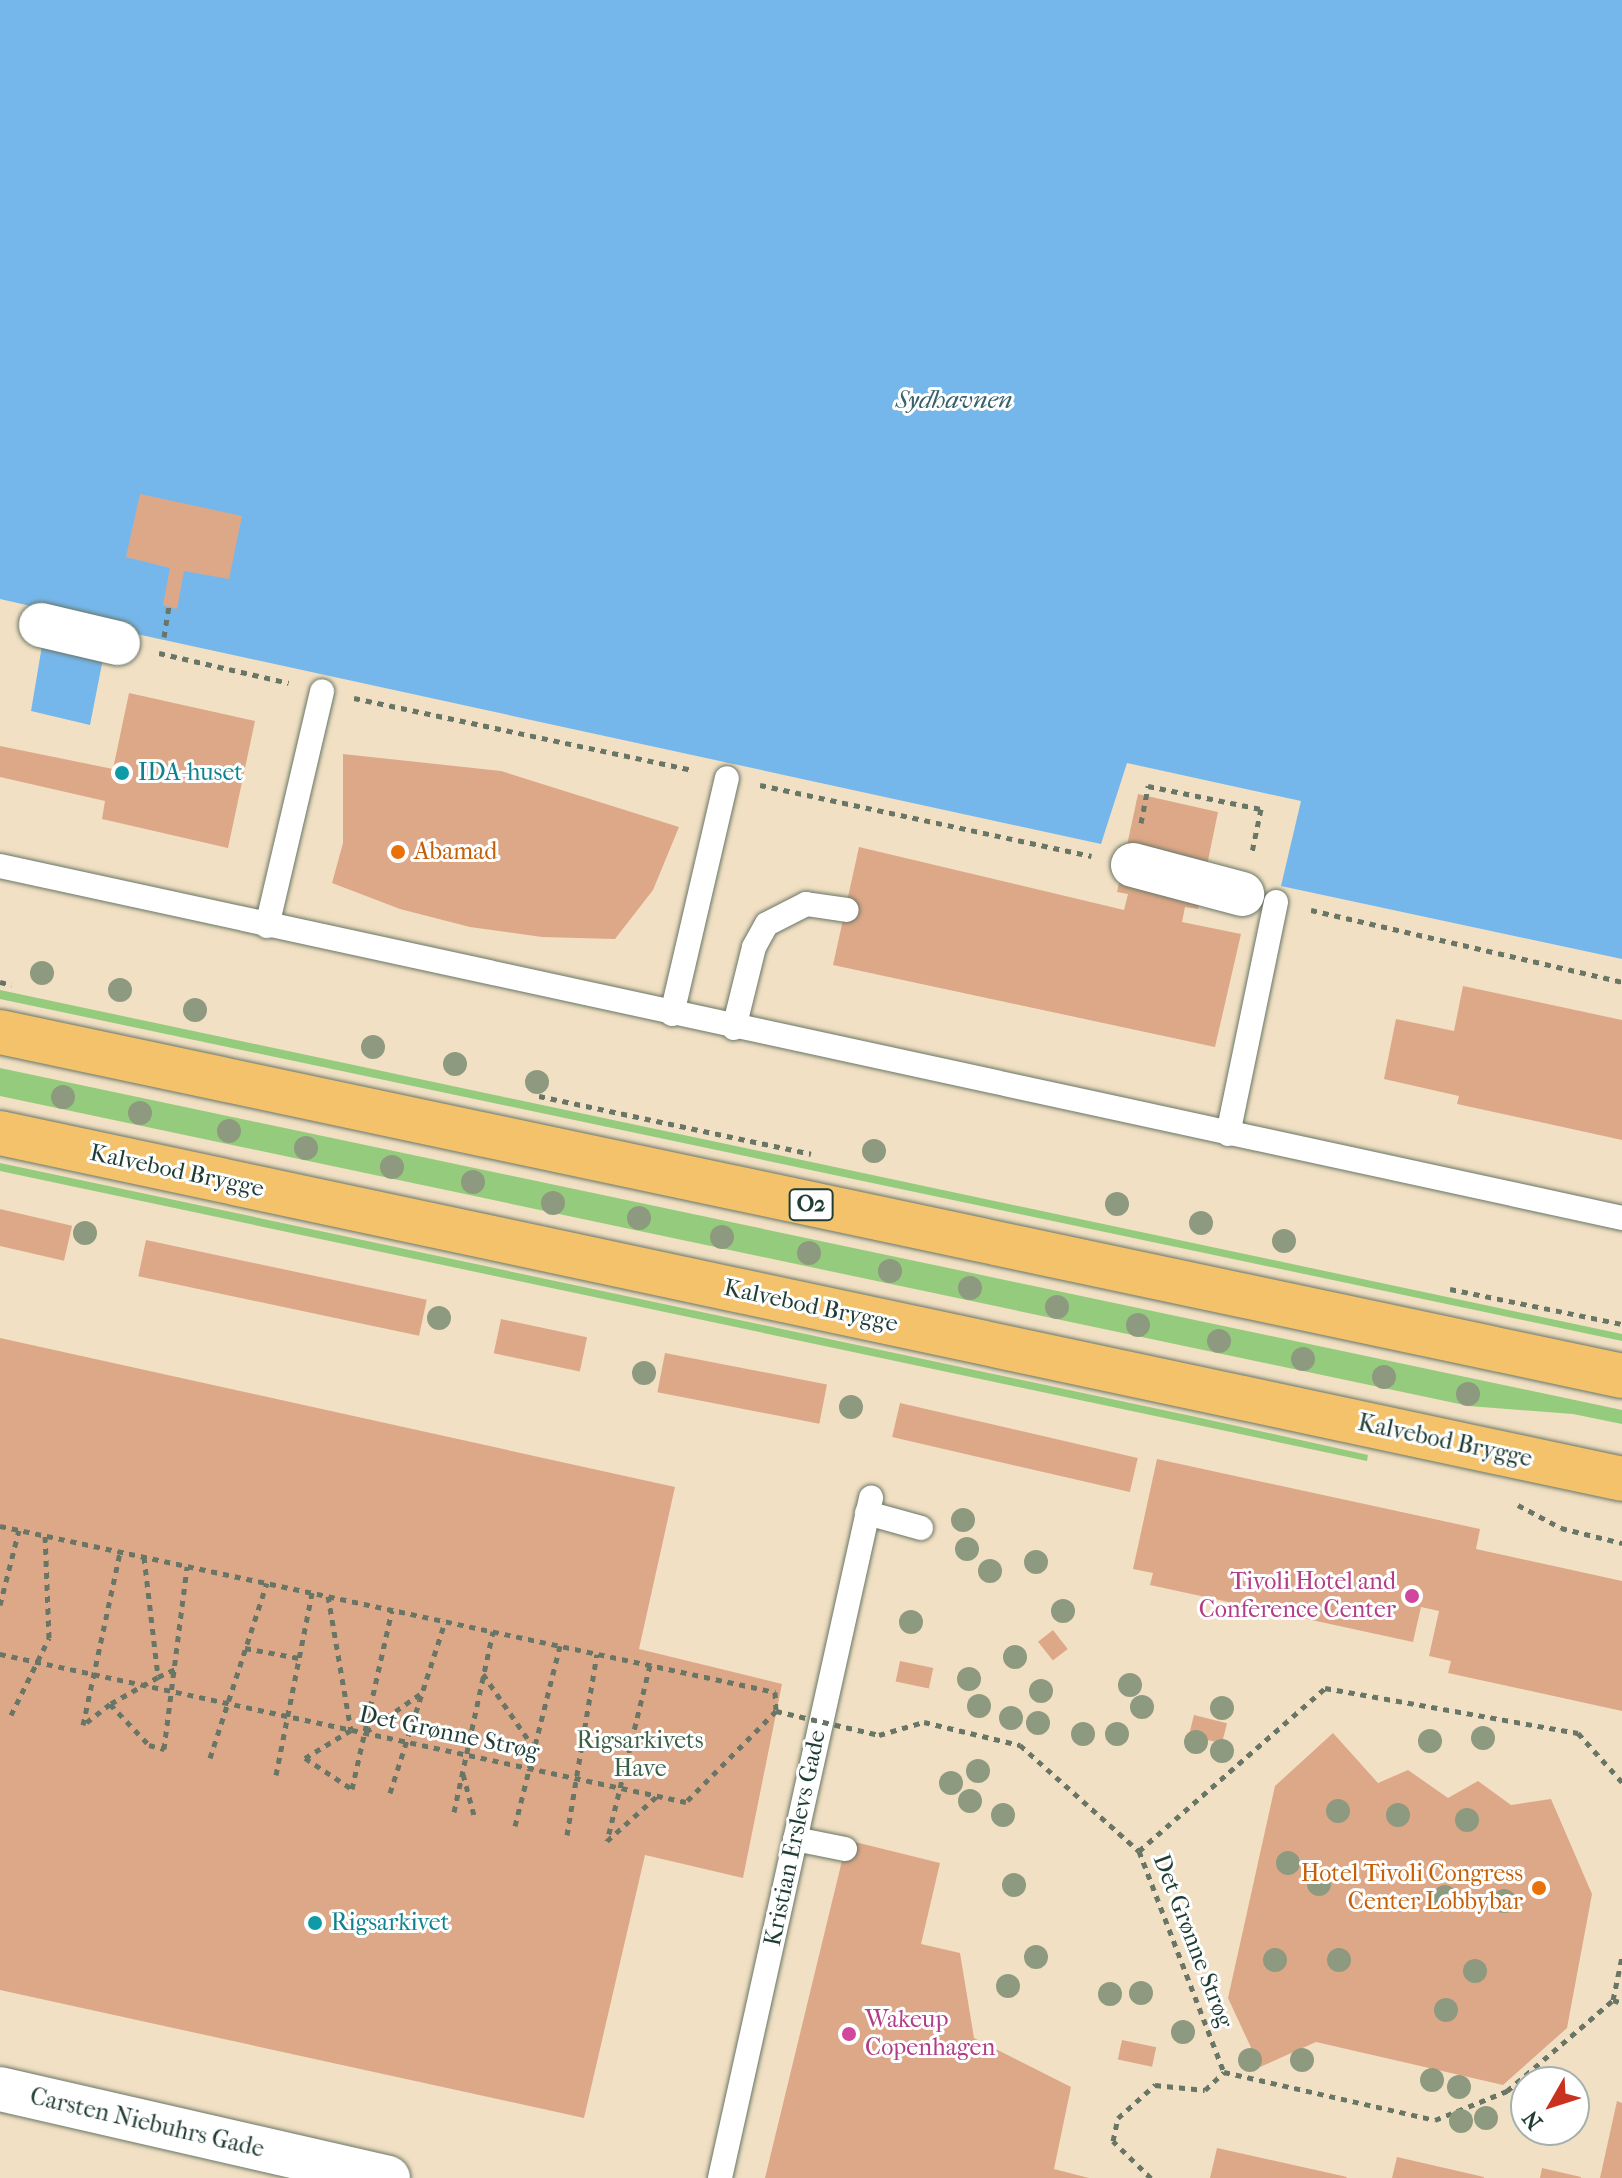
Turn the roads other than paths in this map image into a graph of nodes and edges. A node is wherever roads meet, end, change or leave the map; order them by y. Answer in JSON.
{"nodes":[{"id":1,"x":41,"y":625,"type":"dead end"},
{"id":2,"x":118,"y":643,"type":"road end"},
{"id":3,"x":322,"y":691,"type":"road end"},
{"id":4,"x":727,"y":778,"type":"road end"},
{"id":5,"x":1133,"y":865,"type":"road end"},
{"id":6,"x":0,"y":866,"type":"edge"},
{"id":7,"x":1259,"y":898,"type":"joint"},
{"id":8,"x":847,"y":910,"type":"dead end"},
{"id":9,"x":267,"y":926,"type":"junction"},
{"id":10,"x":672,"y":1014,"type":"junction"},
{"id":11,"x":734,"y":1028,"type":"junction"},
{"id":12,"x":0,"y":1032,"type":"edge"},
{"id":13,"x":0,"y":1133,"type":"edge"},
{"id":14,"x":1228,"y":1134,"type":"junction"},
{"id":15,"x":1622,"y":1218,"type":"edge"},
{"id":16,"x":1622,"y":1376,"type":"edge"},
{"id":17,"x":1622,"y":1479,"type":"edge"},
{"id":18,"x":921,"y":1528,"type":"dead end"},
{"id":19,"x":795,"y":1839,"type":"junction"},
{"id":20,"x":845,"y":1849,"type":"dead end"},
{"id":21,"x":0,"y":2089,"type":"edge"},
{"id":22,"x":388,"y":2178,"type":"edge"},
{"id":23,"x":720,"y":2178,"type":"edge"}],
"edges":[{"from":1,"to":2,"type":"street"},
{"from":3,"to":9,"type":"lane"},
{"from":4,"to":10,"type":"lane"},
{"from":5,"to":7,"type":"street"},
{"from":6,"to":9,"type":"lane"},
{"from":7,"to":14,"type":"lane"},
{"from":8,"to":11,"type":"lane"},
{"from":9,"to":10,"type":"lane"},
{"from":10,"to":11,"type":"lane"},
{"from":11,"to":14,"type":"lane"},
{"from":12,"to":16,"type":"main road","number":"O2"},
{"from":13,"to":17,"type":"main road","name":"Kalvebod Brygge"},
{"from":14,"to":15,"type":"lane"},
{"from":18,"to":19,"type":"lane","name":"Kristian Erslevs Gade"},
{"from":19,"to":20,"type":"lane"},
{"from":19,"to":23,"type":"lane","name":"Kristian Erslevs Gade"},
{"from":21,"to":22,"type":"street","name":"Carsten Niebuhrs Gade"}]}
